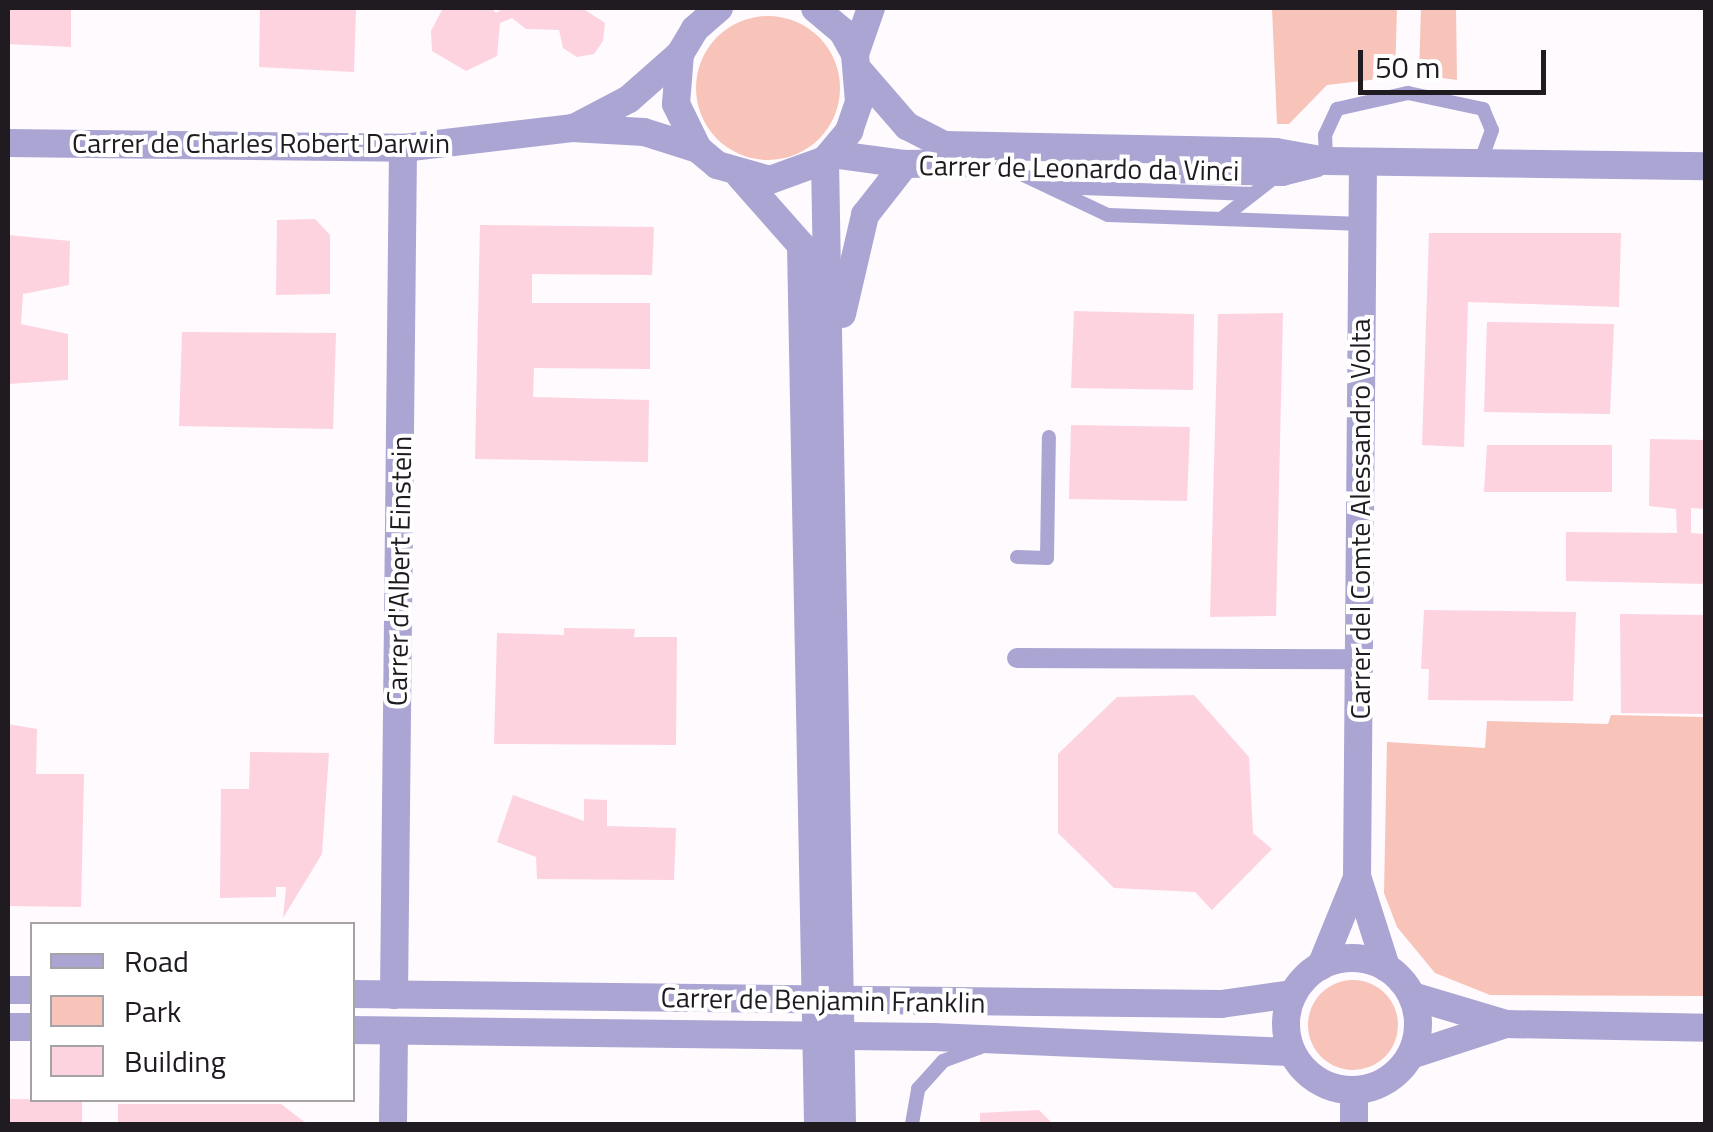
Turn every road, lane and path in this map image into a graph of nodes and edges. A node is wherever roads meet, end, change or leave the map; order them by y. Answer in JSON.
{"nodes":[{"id":1,"x":719,"y":8,"type":"edge"},
{"id":2,"x":815,"y":8,"type":"edge"},
{"id":3,"x":872,"y":8,"type":"edge"},
{"id":4,"x":680,"y":54,"type":"junction"},
{"id":5,"x":857,"y":63,"type":"junction"},
{"id":6,"x":572,"y":128,"type":"junction"},
{"id":7,"x":8,"y":142,"type":"edge"},
{"id":8,"x":403,"y":148,"type":"junction"},
{"id":9,"x":698,"y":149,"type":"junction"},
{"id":10,"x":828,"y":157,"type":"junction"},
{"id":11,"x":1326,"y":161,"type":"junction"},
{"id":12,"x":1363,"y":162,"type":"junction"},
{"id":13,"x":1480,"y":163,"type":"junction"},
{"id":14,"x":905,"y":164,"type":"junction"},
{"id":15,"x":1002,"y":165,"type":"junction"},
{"id":16,"x":1706,"y":166,"type":"edge"},
{"id":17,"x":1282,"y":172,"type":"junction"},
{"id":18,"x":740,"y":176,"type":"junction"},
{"id":19,"x":1047,"y":187,"type":"junction"},
{"id":20,"x":1253,"y":194,"type":"junction"},
{"id":21,"x":1220,"y":220,"type":"junction"},
{"id":22,"x":1362,"y":224,"type":"junction"},
{"id":23,"x":834,"y":350,"type":"junction"},
{"id":24,"x":1048,"y":437,"type":"dead end"},
{"id":25,"x":1017,"y":558,"type":"dead end"},
{"id":26,"x":1016,"y":658,"type":"dead end"},
{"id":27,"x":1359,"y":659,"type":"junction"},
{"id":28,"x":821,"y":743,"type":"junction"},
{"id":29,"x":1357,"y":876,"type":"junction"},
{"id":30,"x":1321,"y":966,"type":"junction"},
{"id":31,"x":1386,"y":967,"type":"junction"},
{"id":32,"x":355,"y":994,"type":"edge"},
{"id":33,"x":1293,"y":994,"type":"junction"},
{"id":34,"x":394,"y":995,"type":"junction"},
{"id":35,"x":1412,"y":996,"type":"junction"},
{"id":36,"x":1506,"y":1024,"type":"junction"},
{"id":37,"x":1706,"y":1028,"type":"edge"},
{"id":38,"x":355,"y":1030,"type":"edge"},
{"id":39,"x":394,"y":1031,"type":"junction"},
{"id":40,"x":996,"y":1042,"type":"junction"},
{"id":41,"x":1292,"y":1052,"type":"junction"},
{"id":42,"x":1410,"y":1055,"type":"junction"},
{"id":43,"x":1354,"y":1090,"type":"junction"},
{"id":44,"x":393,"y":1124,"type":"edge"},
{"id":45,"x":818,"y":1124,"type":"edge"},
{"id":46,"x":842,"y":1124,"type":"edge"},
{"id":47,"x":912,"y":1124,"type":"edge"},
{"id":48,"x":1354,"y":1124,"type":"edge"}],
"edges":[{"from":1,"to":4,"type":"street","name":"Carrer de Charles Robert Darwin"},
{"from":2,"to":5,"type":"street","name":"Carrer de Leonardo da Vinci"},
{"from":3,"to":5,"type":"street"},
{"from":4,"to":6,"type":"street","name":"Carrer de Charles Robert Darwin"},
{"from":4,"to":9,"type":"street"},
{"from":5,"to":10,"type":"street"},
{"from":5,"to":11,"type":"street","name":"Carrer de Leonardo da Vinci"},
{"from":6,"to":8,"type":"street","name":"Carrer de Charles Robert Darwin"},
{"from":6,"to":9,"type":"street","name":"Carrer de Charles Robert Darwin"},
{"from":7,"to":8,"type":"street","name":"Carrer de Charles Robert Darwin"},
{"from":8,"to":34,"type":"street","name":"Carrer d'Albert Einstein"},
{"from":9,"to":18,"type":"street","name":"Carrer de Charles Robert Darwin"},
{"from":10,"to":14,"type":"street","name":"Carrer de Leonardo da Vinci"},
{"from":10,"to":18,"type":"street"},
{"from":10,"to":23,"type":"street"},
{"from":11,"to":12,"type":"street","name":"Carrer de Leonardo da Vinci"},
{"from":11,"to":13,"type":"lane"},
{"from":11,"to":17,"type":"street","name":"Carrer de Leonardo da Vinci"},
{"from":12,"to":13,"type":"street","name":"Carrer de Leonardo da Vinci"},
{"from":12,"to":22,"type":"street","name":"Carrer del Comte Alessandro Volta"},
{"from":13,"to":16,"type":"street","name":"Carrer de Leonardo da Vinci"},
{"from":14,"to":15,"type":"street","name":"Carrer de Leonardo da Vinci"},
{"from":14,"to":23,"type":"street"},
{"from":15,"to":17,"type":"street","name":"Carrer de Leonardo da Vinci"},
{"from":15,"to":19,"type":"lane"},
{"from":17,"to":20,"type":"lane"},
{"from":18,"to":28,"type":"street","name":"Carrer de Charles Robert Darwin"},
{"from":19,"to":20,"type":"lane"},
{"from":19,"to":21,"type":"lane"},
{"from":20,"to":21,"type":"lane"},
{"from":21,"to":22,"type":"lane"},
{"from":22,"to":27,"type":"street","name":"Carrer del Comte Alessandro Volta"},
{"from":23,"to":28,"type":"street"},
{"from":24,"to":25,"type":"lane"},
{"from":26,"to":27,"type":"street"},
{"from":27,"to":29,"type":"street","name":"Carrer del Comte Alessandro Volta"},
{"from":28,"to":45,"type":"street"},
{"from":28,"to":46,"type":"street"},
{"from":29,"to":30,"type":"street","name":"Carrer del Comte Alessandro Volta"},
{"from":29,"to":31,"type":"street","name":"Carrer del Comte Alessandro Volta"},
{"from":30,"to":31,"type":"street"},
{"from":30,"to":33,"type":"street"},
{"from":31,"to":35,"type":"street"},
{"from":32,"to":34,"type":"street","name":"Carrer de Benjamin Franklin"},
{"from":33,"to":34,"type":"street","name":"Carrer de Benjamin Franklin"},
{"from":33,"to":41,"type":"street"},
{"from":35,"to":36,"type":"street"},
{"from":35,"to":42,"type":"street"},
{"from":36,"to":37,"type":"street"},
{"from":36,"to":42,"type":"street"},
{"from":38,"to":39,"type":"street","name":"Carrer de Benjamin Franklin"},
{"from":39,"to":40,"type":"street","name":"Carrer de Benjamin Franklin"},
{"from":39,"to":44,"type":"street"},
{"from":40,"to":41,"type":"street","name":"Carrer de Benjamin Franklin"},
{"from":40,"to":47,"type":"lane"},
{"from":41,"to":43,"type":"street"},
{"from":42,"to":43,"type":"street"},
{"from":43,"to":48,"type":"street"}]}
